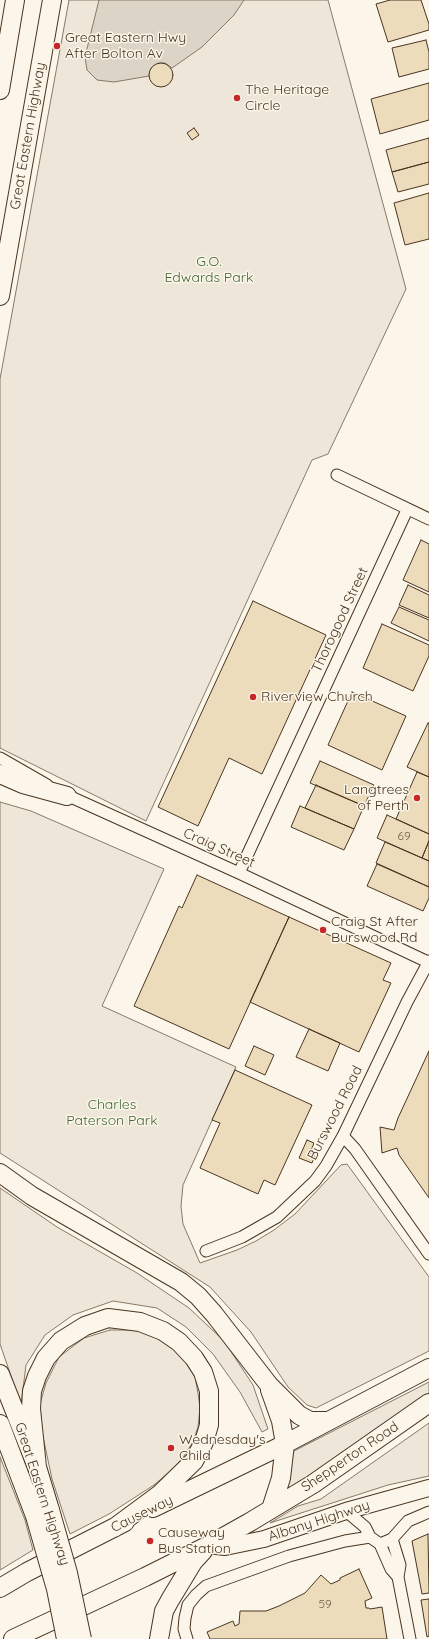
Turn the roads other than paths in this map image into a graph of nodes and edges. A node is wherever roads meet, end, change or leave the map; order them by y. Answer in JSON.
{"nodes":[{"id":1,"x":15,"y":0,"type":"edge"},
{"id":2,"x":52,"y":0,"type":"edge"},
{"id":3,"x":0,"y":90,"type":"edge"},
{"id":4,"x":0,"y":296,"type":"edge"},
{"id":5,"x":337,"y":475,"type":"dead end"},
{"id":6,"x":407,"y":510,"type":"junction"},
{"id":7,"x":429,"y":519,"type":"edge"},
{"id":8,"x":0,"y":758,"type":"edge"},
{"id":9,"x":0,"y":774,"type":"edge"},
{"id":10,"x":67,"y":796,"type":"junction"},
{"id":11,"x":240,"y":873,"type":"junction"},
{"id":12,"x":429,"y":962,"type":"edge"},
{"id":13,"x":343,"y":1136,"type":"junction"},
{"id":14,"x":0,"y":1173,"type":"edge"},
{"id":15,"x":206,"y":1251,"type":"dead end"},
{"id":16,"x":429,"y":1254,"type":"edge"},
{"id":17,"x":429,"y":1368,"type":"edge"},
{"id":18,"x":0,"y":1374,"type":"edge"},
{"id":19,"x":269,"y":1386,"type":"junction"},
{"id":20,"x":429,"y":1403,"type":"edge"},
{"id":21,"x":328,"y":1422,"type":"junction"},
{"id":22,"x":0,"y":1424,"type":"edge"},
{"id":23,"x":285,"y":1444,"type":"junction"},
{"id":24,"x":37,"y":1467,"type":"junction"},
{"id":25,"x":429,"y":1488,"type":"edge"},
{"id":26,"x":270,"y":1509,"type":"junction"},
{"id":27,"x":346,"y":1511,"type":"junction"},
{"id":28,"x":429,"y":1512,"type":"edge"},
{"id":29,"x":43,"y":1513,"type":"junction"},
{"id":30,"x":114,"y":1528,"type":"junction"},
{"id":31,"x":370,"y":1537,"type":"junction"},
{"id":32,"x":392,"y":1539,"type":"junction"},
{"id":33,"x":380,"y":1544,"type":"junction"},
{"id":34,"x":209,"y":1545,"type":"junction"},
{"id":35,"x":398,"y":1576,"type":"junction"},
{"id":36,"x":0,"y":1588,"type":"edge"},
{"id":37,"x":185,"y":1634,"type":"edge"},
{"id":38,"x":13,"y":1639,"type":"edge"},
{"id":39,"x":66,"y":1639,"type":"edge"},
{"id":40,"x":82,"y":1639,"type":"edge"},
{"id":41,"x":159,"y":1639,"type":"edge"},
{"id":42,"x":410,"y":1639,"type":"edge"}],
"edges":[{"from":1,"to":3,"type":"highway"},
{"from":2,"to":4,"type":"highway","name":"Great Eastern Highway"},
{"from":5,"to":6,"type":"street"},
{"from":6,"to":7,"type":"street"},
{"from":6,"to":11,"type":"street","name":"Thorogood Street"},
{"from":8,"to":10,"type":"street","name":"Craig Street"},
{"from":9,"to":10,"type":"highway"},
{"from":10,"to":11,"type":"street","name":"Craig Street"},
{"from":11,"to":12,"type":"street","name":"Craig Street"},
{"from":12,"to":13,"type":"street","name":"Burswood Road"},
{"from":13,"to":15,"type":"street","name":"Burswood Road"},
{"from":13,"to":16,"type":"street"},
{"from":14,"to":19,"type":"highway"},
{"from":17,"to":21,"type":"highway"},
{"from":18,"to":24,"type":"highway","name":"Great Eastern Highway"},
{"from":19,"to":21,"type":"highway"},
{"from":19,"to":23,"type":"highway"},
{"from":20,"to":26,"type":"highway","name":"Shepperton Road"},
{"from":21,"to":23,"type":"highway"},
{"from":22,"to":29,"type":"highway","name":"Great Eastern Highway"},
{"from":23,"to":26,"type":"highway"},
{"from":23,"to":30,"type":"highway","name":"Causeway"},
{"from":24,"to":29,"type":"highway","name":"Great Eastern Highway"},
{"from":24,"to":30,"type":"highway"},
{"from":25,"to":27,"type":"main road","name":"Albany Highway"},
{"from":26,"to":34,"type":"highway"},
{"from":27,"to":31,"type":"street"},
{"from":27,"to":34,"type":"main road","name":"Albany Highway"},
{"from":28,"to":32,"type":"street"},
{"from":29,"to":39,"type":"highway","name":"Great Eastern Highway","bridge":true},
{"from":29,"to":40,"type":"highway","name":"Great Eastern Highway","bridge":true},
{"from":30,"to":36,"type":"highway","name":"Causeway"},
{"from":31,"to":33,"type":"street"},
{"from":31,"to":37,"type":"street"},
{"from":32,"to":33,"type":"street"},
{"from":32,"to":35,"type":"street"},
{"from":33,"to":35,"type":"street"},
{"from":34,"to":38,"type":"highway"},
{"from":34,"to":41,"type":"highway"},
{"from":35,"to":42,"type":"street"}]}
